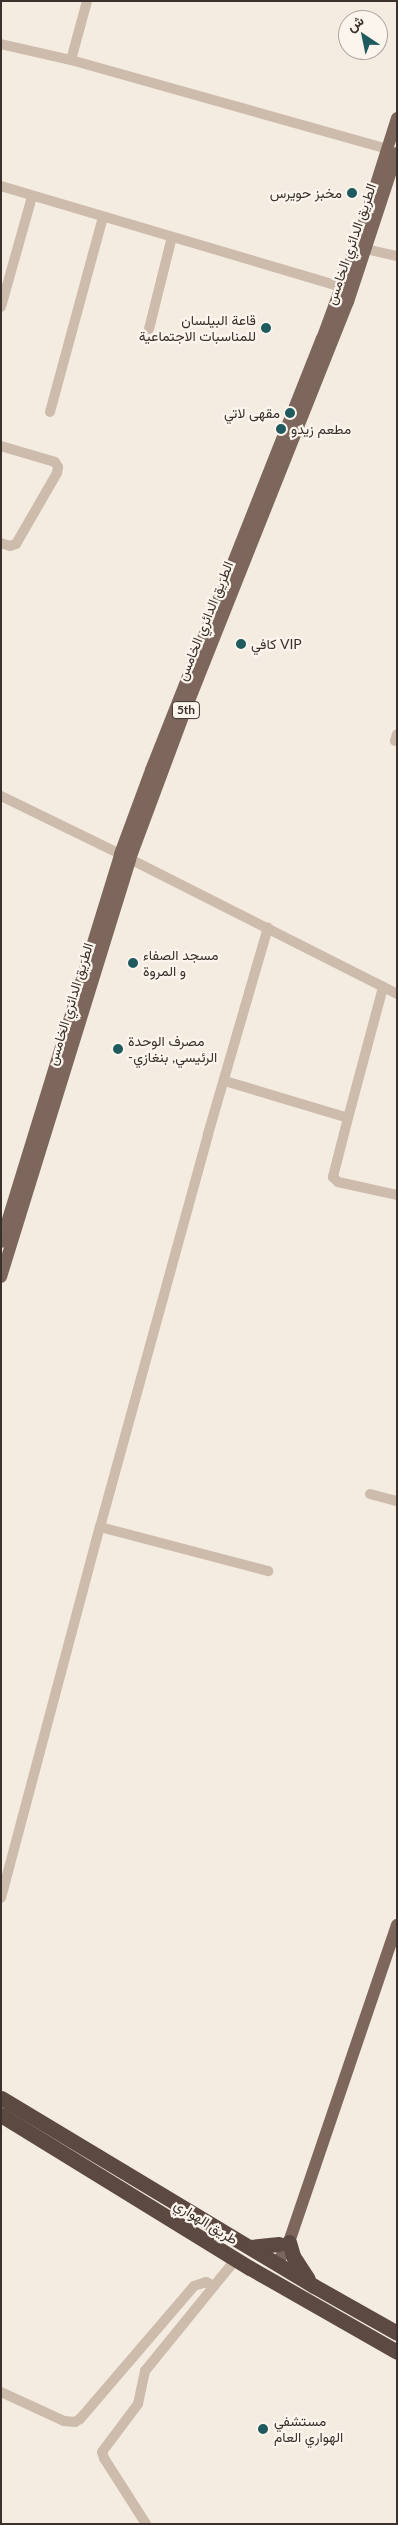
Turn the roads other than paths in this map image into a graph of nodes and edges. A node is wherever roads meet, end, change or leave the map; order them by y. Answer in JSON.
{"nodes":[{"id":1,"x":87,"y":1,"type":"edge"},
{"id":2,"x":1,"y":44,"type":"edge"},
{"id":3,"x":71,"y":60,"type":"junction"},
{"id":4,"x":397,"y":119,"type":"edge"},
{"id":5,"x":392,"y":151,"type":"edge"},
{"id":6,"x":1,"y":186,"type":"edge"},
{"id":7,"x":32,"y":197,"type":"junction"},
{"id":8,"x":103,"y":217,"type":"junction"},
{"id":9,"x":172,"y":237,"type":"junction"},
{"id":10,"x":366,"y":249,"type":"junction"},
{"id":11,"x":397,"y":256,"type":"edge"},
{"id":12,"x":342,"y":287,"type":"junction"},
{"id":13,"x":1,"y":307,"type":"edge"},
{"id":14,"x":149,"y":329,"type":"dead end"},
{"id":15,"x":50,"y":412,"type":"dead end"},
{"id":16,"x":1,"y":446,"type":"edge"},
{"id":17,"x":1,"y":543,"type":"edge"},
{"id":18,"x":1,"y":796,"type":"edge"},
{"id":19,"x":125,"y":857,"type":"junction"},
{"id":20,"x":268,"y":928,"type":"junction"},
{"id":21,"x":383,"y":987,"type":"junction"},
{"id":22,"x":397,"y":994,"type":"edge"},
{"id":23,"x":225,"y":1082,"type":"junction"},
{"id":24,"x":348,"y":1118,"type":"junction"},
{"id":25,"x":397,"y":1195,"type":"edge"},
{"id":26,"x":1,"y":1242,"type":"edge"},
{"id":27,"x":1,"y":1277,"type":"edge"},
{"id":28,"x":370,"y":1494,"type":"dead end"},
{"id":29,"x":397,"y":1501,"type":"edge"},
{"id":30,"x":100,"y":1528,"type":"junction"},
{"id":31,"x":268,"y":1571,"type":"dead end"},
{"id":32,"x":1,"y":1898,"type":"edge"},
{"id":33,"x":397,"y":1925,"type":"edge"},
{"id":34,"x":1,"y":2098,"type":"edge"},
{"id":35,"x":12,"y":2116,"type":"edge"},
{"id":36,"x":286,"y":2240,"type":"junction"},
{"id":37,"x":250,"y":2247,"type":"junction"},
{"id":38,"x":236,"y":2259,"type":"junction"},
{"id":39,"x":273,"y":2261,"type":"junction"},
{"id":40,"x":214,"y":2286,"type":"junction"},
{"id":41,"x":314,"y":2286,"type":"junction"},
{"id":42,"x":397,"y":2333,"type":"edge"},
{"id":43,"x":397,"y":2352,"type":"edge"},
{"id":44,"x":1,"y":2392,"type":"edge"},
{"id":45,"x":146,"y":2524,"type":"edge"}],
"edges":[{"from":1,"to":3,"type":"street"},
{"from":2,"to":3,"type":"street"},
{"from":3,"to":5,"type":"street"},
{"from":4,"to":5,"type":"main road","name":"الطريق الدائري الخامس","number":"5th"},
{"from":5,"to":10,"type":"main road","name":"الطريق الدائري الخامس","number":"5th"},
{"from":5,"to":12,"type":"main road","name":"الطريق الدائري الخامس","number":"5th"},
{"from":6,"to":7,"type":"street"},
{"from":7,"to":8,"type":"street"},
{"from":7,"to":13,"type":"street"},
{"from":8,"to":9,"type":"street"},
{"from":8,"to":15,"type":"street"},
{"from":9,"to":12,"type":"street"},
{"from":9,"to":14,"type":"street"},
{"from":10,"to":11,"type":"street"},
{"from":10,"to":19,"type":"main road","name":"الطريق الدائري الخامس","number":"5th"},
{"from":12,"to":19,"type":"main road","name":"الطريق الدائري الخامس","number":"5th"},
{"from":16,"to":17,"type":"street"},
{"from":18,"to":19,"type":"street"},
{"from":19,"to":20,"type":"street"},
{"from":19,"to":26,"type":"main road","name":"الطريق الدائري الخامس","number":"5th"},
{"from":19,"to":27,"type":"main road","name":"الطريق الدائري الخامس","number":"5th"},
{"from":20,"to":21,"type":"street"},
{"from":20,"to":23,"type":"street"},
{"from":21,"to":22,"type":"street"},
{"from":21,"to":24,"type":"street"},
{"from":23,"to":24,"type":"street"},
{"from":23,"to":30,"type":"street"},
{"from":24,"to":25,"type":"street"},
{"from":28,"to":29,"type":"street"},
{"from":30,"to":31,"type":"street"},
{"from":30,"to":32,"type":"street"},
{"from":33,"to":36,"type":"main road"},
{"from":34,"to":35,"type":"highway","name":"طريق الهواري"},
{"from":35,"to":37,"type":"highway","name":"طريق الهواري"},
{"from":35,"to":38,"type":"highway","name":"طريق الهواري"},
{"from":36,"to":37,"type":"highway"},
{"from":36,"to":39,"type":"main road"},
{"from":36,"to":41,"type":"highway"},
{"from":37,"to":39,"type":"highway","name":"طريق الهواري"},
{"from":38,"to":40,"type":"street"},
{"from":38,"to":43,"type":"highway","name":"طريق الهواري"},
{"from":39,"to":41,"type":"highway","name":"طريق الهواري"},
{"from":40,"to":44,"type":"street"},
{"from":40,"to":45,"type":"street"},
{"from":41,"to":42,"type":"highway","name":"طريق الهواري"}]}
